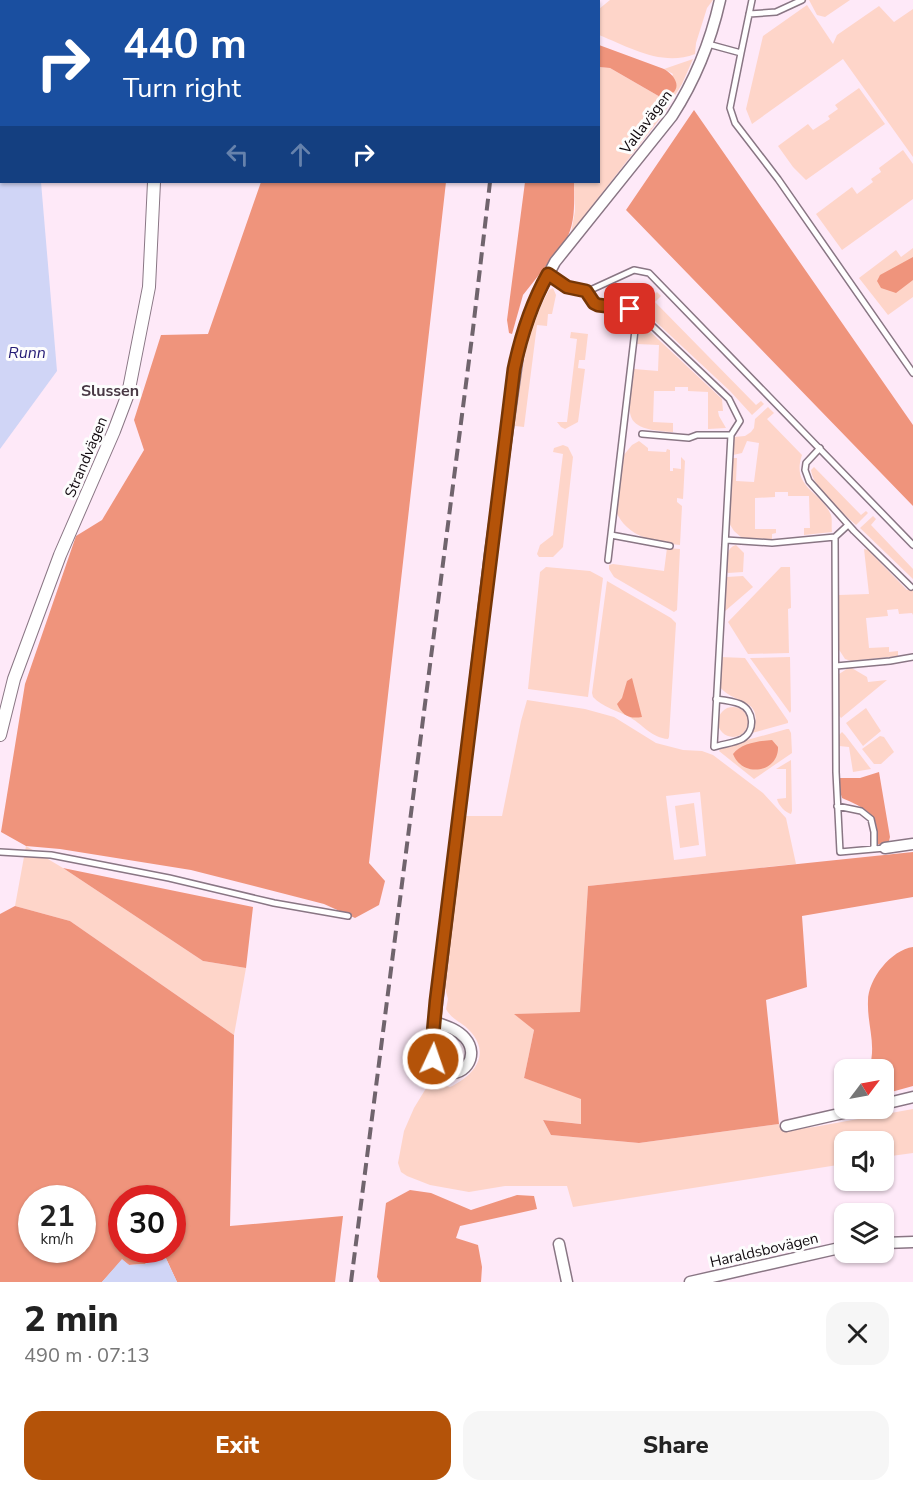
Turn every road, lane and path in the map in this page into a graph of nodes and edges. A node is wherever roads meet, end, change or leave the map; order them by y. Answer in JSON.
{"nodes":[{"id":1,"x":720,"y":0,"type":"edge"},
{"id":2,"x":752,"y":0,"type":"edge"},
{"id":3,"x":802,"y":0,"type":"edge"},
{"id":4,"x":749,"y":14,"type":"junction"},
{"id":5,"x":706,"y":44,"type":"junction"},
{"id":6,"x":741,"y":53,"type":"junction"},
{"id":7,"x":154,"y":183,"type":"edge"},
{"id":8,"x":548,"y":274,"type":"junction"},
{"id":9,"x":586,"y":291,"type":"junction"},
{"id":10,"x":637,"y":313,"type":"junction"},
{"id":11,"x":913,"y":373,"type":"edge"},
{"id":12,"x":642,"y":434,"type":"dead end"},
{"id":13,"x":731,"y":435,"type":"junction"},
{"id":14,"x":820,"y":448,"type":"junction"},
{"id":15,"x":848,"y":525,"type":"junction"},
{"id":16,"x":611,"y":535,"type":"junction"},
{"id":17,"x":835,"y":537,"type":"junction"},
{"id":18,"x":726,"y":540,"type":"junction"},
{"id":19,"x":913,"y":544,"type":"edge"},
{"id":20,"x":670,"y":546,"type":"dead end"},
{"id":21,"x":608,"y":560,"type":"dead end"},
{"id":22,"x":911,"y":587,"type":"dead end"},
{"id":23,"x":913,"y":657,"type":"edge"},
{"id":24,"x":836,"y":666,"type":"junction"},
{"id":25,"x":716,"y":699,"type":"junction"},
{"id":26,"x":0,"y":735,"type":"edge"},
{"id":27,"x":837,"y":806,"type":"junction"},
{"id":28,"x":913,"y":844,"type":"edge"},
{"id":29,"x":880,"y":848,"type":"junction"},
{"id":30,"x":0,"y":852,"type":"edge"},
{"id":31,"x":348,"y":916,"type":"dead end"},
{"id":32,"x":435,"y":1022,"type":"junction"},
{"id":33,"x":913,"y":1097,"type":"edge"},
{"id":34,"x":894,"y":1102,"type":"edge"},
{"id":35,"x":834,"y":1115,"type":"edge"},
{"id":36,"x":786,"y":1126,"type":"dead end"},
{"id":37,"x":913,"y":1242,"type":"edge"},
{"id":38,"x":894,"y":1243,"type":"edge"},
{"id":39,"x":560,"y":1244,"type":"dead end"},
{"id":40,"x":834,"y":1250,"type":"edge"},
{"id":41,"x":716,"y":1279,"type":"edge"},
{"id":42,"x":567,"y":1282,"type":"edge"},
{"id":43,"x":690,"y":1282,"type":"edge"}],
"edges":[{"from":1,"to":5,"type":"street","name":"Vallavägen"},
{"from":2,"to":4,"type":"lane"},
{"from":3,"to":4,"type":"lane"},
{"from":4,"to":6,"type":"lane"},
{"from":5,"to":6,"type":"lane"},
{"from":5,"to":8,"type":"street","name":"Vallavägen"},
{"from":6,"to":11,"type":"lane"},
{"from":7,"to":26,"type":"street","name":"Strandvägen"},
{"from":8,"to":9,"type":"lane"},
{"from":8,"to":32,"type":"street","name":"Vallavägen"},
{"from":9,"to":10,"type":"lane"},
{"from":9,"to":14,"type":"lane"},
{"from":10,"to":13,"type":"lane"},
{"from":10,"to":16,"type":"lane"},
{"from":12,"to":13,"type":"lane"},
{"from":13,"to":18,"type":"lane"},
{"from":14,"to":15,"type":"lane"},
{"from":14,"to":19,"type":"lane"},
{"from":15,"to":17,"type":"lane"},
{"from":15,"to":22,"type":"lane"},
{"from":16,"to":20,"type":"lane"},
{"from":16,"to":21,"type":"lane"},
{"from":17,"to":18,"type":"lane"},
{"from":17,"to":24,"type":"lane"},
{"from":18,"to":25,"type":"lane"},
{"from":23,"to":24,"type":"lane"},
{"from":24,"to":27,"type":"lane"},
{"from":25,"to":25,"type":"lane"},
{"from":27,"to":29,"type":"lane"},
{"from":27,"to":29,"type":"lane"},
{"from":28,"to":29,"type":"street"},
{"from":30,"to":31,"type":"lane"},
{"from":32,"to":32,"type":"street","name":"Vallavägen"},
{"from":33,"to":34,"type":"street"},
{"from":35,"to":36,"type":"street"},
{"from":37,"to":38,"type":"street"},
{"from":39,"to":42,"type":"street"},
{"from":40,"to":41,"type":"street","name":"Haraldsbovägen"},
{"from":41,"to":43,"type":"street","name":"Haraldsbovägen"}]}
